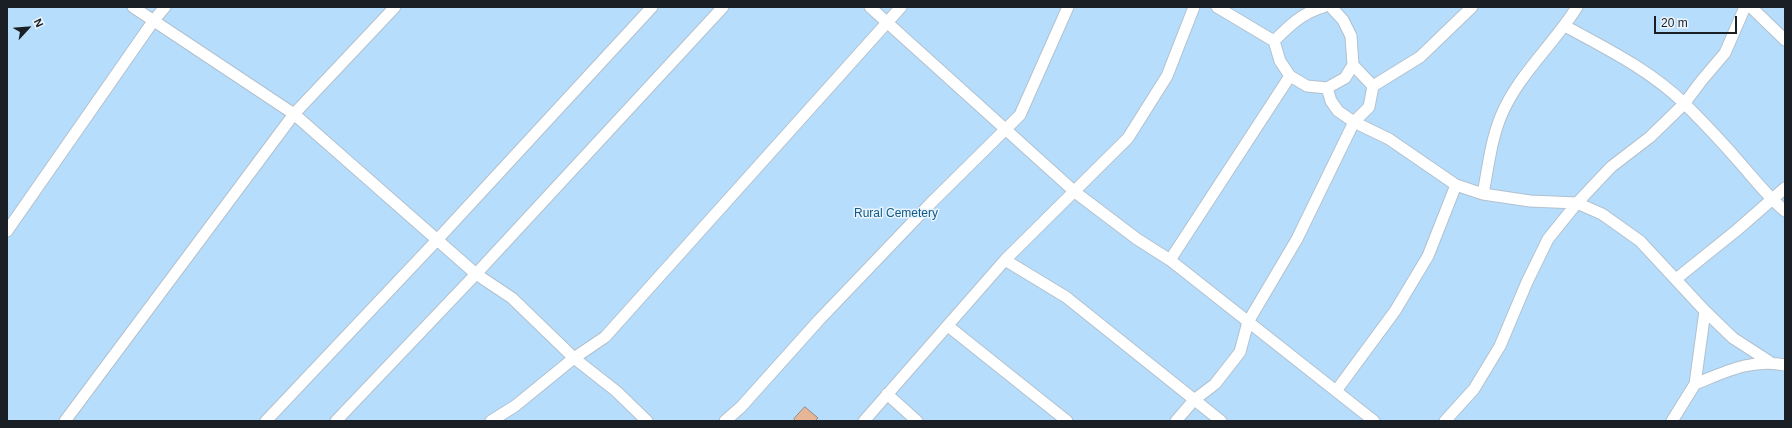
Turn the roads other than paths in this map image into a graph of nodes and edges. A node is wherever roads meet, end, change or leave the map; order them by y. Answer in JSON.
{"nodes":[{"id":1,"x":133,"y":7,"type":"edge"},
{"id":2,"x":165,"y":7,"type":"edge"},
{"id":3,"x":395,"y":7,"type":"edge"},
{"id":4,"x":652,"y":7,"type":"edge"},
{"id":5,"x":723,"y":7,"type":"edge"},
{"id":6,"x":870,"y":7,"type":"edge"},
{"id":7,"x":901,"y":7,"type":"edge"},
{"id":8,"x":1068,"y":7,"type":"edge"},
{"id":9,"x":1194,"y":7,"type":"edge"},
{"id":10,"x":1217,"y":7,"type":"edge"},
{"id":11,"x":1323,"y":7,"type":"edge"},
{"id":12,"x":1331,"y":7,"type":"edge"},
{"id":13,"x":1472,"y":7,"type":"edge"},
{"id":14,"x":1577,"y":7,"type":"edge"},
{"id":15,"x":1745,"y":7,"type":"edge"},
{"id":16,"x":1751,"y":7,"type":"edge"},
{"id":17,"x":154,"y":20,"type":"junction"},
{"id":18,"x":886,"y":23,"type":"junction"},
{"id":19,"x":1565,"y":26,"type":"junction"},
{"id":20,"x":1785,"y":40,"type":"edge"},
{"id":21,"x":1274,"y":41,"type":"junction"},
{"id":22,"x":1353,"y":65,"type":"junction"},
{"id":23,"x":1290,"y":76,"type":"junction"},
{"id":24,"x":1373,"y":86,"type":"junction"},
{"id":25,"x":1327,"y":88,"type":"junction"},
{"id":26,"x":1684,"y":104,"type":"junction"},
{"id":27,"x":294,"y":114,"type":"junction"},
{"id":28,"x":1354,"y":122,"type":"junction"},
{"id":29,"x":1004,"y":128,"type":"junction"},
{"id":30,"x":1456,"y":185,"type":"junction"},
{"id":31,"x":1785,"y":188,"type":"edge"},
{"id":32,"x":1075,"y":192,"type":"junction"},
{"id":33,"x":1483,"y":194,"type":"junction"},
{"id":34,"x":1771,"y":199,"type":"junction"},
{"id":35,"x":1577,"y":203,"type":"junction"},
{"id":36,"x":1785,"y":211,"type":"edge"},
{"id":37,"x":7,"y":231,"type":"edge"},
{"id":38,"x":437,"y":240,"type":"junction"},
{"id":39,"x":1005,"y":260,"type":"junction"},
{"id":40,"x":1170,"y":260,"type":"junction"},
{"id":41,"x":476,"y":274,"type":"junction"},
{"id":42,"x":1676,"y":279,"type":"junction"},
{"id":43,"x":1705,"y":311,"type":"junction"},
{"id":44,"x":1248,"y":322,"type":"junction"},
{"id":45,"x":948,"y":326,"type":"junction"},
{"id":46,"x":574,"y":358,"type":"junction"},
{"id":47,"x":1770,"y":362,"type":"junction"},
{"id":48,"x":1785,"y":365,"type":"edge"},
{"id":49,"x":1695,"y":384,"type":"junction"},
{"id":50,"x":1336,"y":391,"type":"junction"},
{"id":51,"x":887,"y":394,"type":"junction"},
{"id":52,"x":1194,"y":400,"type":"junction"},
{"id":53,"x":65,"y":421,"type":"edge"},
{"id":54,"x":266,"y":421,"type":"edge"},
{"id":55,"x":336,"y":421,"type":"edge"},
{"id":56,"x":491,"y":421,"type":"edge"},
{"id":57,"x":647,"y":421,"type":"edge"},
{"id":58,"x":724,"y":421,"type":"edge"},
{"id":59,"x":864,"y":421,"type":"edge"},
{"id":60,"x":917,"y":421,"type":"edge"},
{"id":61,"x":1067,"y":421,"type":"edge"},
{"id":62,"x":1176,"y":421,"type":"edge"},
{"id":63,"x":1221,"y":421,"type":"edge"},
{"id":64,"x":1374,"y":421,"type":"edge"},
{"id":65,"x":1444,"y":421,"type":"edge"},
{"id":66,"x":1672,"y":421,"type":"edge"}],
"edges":[{"from":1,"to":17,"type":"lane"},
{"from":2,"to":17,"type":"lane"},
{"from":3,"to":27,"type":"lane"},
{"from":4,"to":38,"type":"lane"},
{"from":5,"to":41,"type":"lane"},
{"from":6,"to":18,"type":"lane"},
{"from":7,"to":18,"type":"lane"},
{"from":8,"to":29,"type":"lane"},
{"from":9,"to":32,"type":"lane"},
{"from":10,"to":21,"type":"lane"},
{"from":11,"to":21,"type":"lane"},
{"from":12,"to":22,"type":"lane"},
{"from":13,"to":24,"type":"lane"},
{"from":14,"to":19,"type":"lane"},
{"from":15,"to":26,"type":"lane"},
{"from":16,"to":20,"type":"lane"},
{"from":17,"to":27,"type":"lane"},
{"from":17,"to":37,"type":"lane"},
{"from":18,"to":29,"type":"lane"},
{"from":18,"to":46,"type":"lane"},
{"from":19,"to":26,"type":"lane"},
{"from":19,"to":33,"type":"lane"},
{"from":21,"to":23,"type":"lane"},
{"from":22,"to":24,"type":"lane"},
{"from":22,"to":25,"type":"lane"},
{"from":23,"to":25,"type":"lane"},
{"from":23,"to":40,"type":"lane"},
{"from":24,"to":28,"type":"lane"},
{"from":25,"to":28,"type":"lane"},
{"from":26,"to":34,"type":"lane"},
{"from":26,"to":35,"type":"lane"},
{"from":27,"to":38,"type":"lane"},
{"from":27,"to":53,"type":"lane"},
{"from":28,"to":30,"type":"lane"},
{"from":28,"to":44,"type":"lane"},
{"from":29,"to":32,"type":"lane"},
{"from":29,"to":58,"type":"lane"},
{"from":30,"to":33,"type":"lane"},
{"from":30,"to":50,"type":"lane"},
{"from":31,"to":34,"type":"lane"},
{"from":32,"to":39,"type":"lane"},
{"from":32,"to":40,"type":"lane"},
{"from":33,"to":35,"type":"lane"},
{"from":34,"to":36,"type":"lane"},
{"from":34,"to":42,"type":"lane"},
{"from":35,"to":42,"type":"lane"},
{"from":35,"to":65,"type":"lane"},
{"from":38,"to":41,"type":"lane"},
{"from":38,"to":54,"type":"lane"},
{"from":39,"to":45,"type":"lane"},
{"from":39,"to":52,"type":"lane"},
{"from":40,"to":44,"type":"lane"},
{"from":41,"to":46,"type":"lane"},
{"from":41,"to":55,"type":"lane"},
{"from":42,"to":43,"type":"lane"},
{"from":43,"to":47,"type":"lane"},
{"from":43,"to":49,"type":"lane"},
{"from":44,"to":50,"type":"lane"},
{"from":44,"to":52,"type":"lane"},
{"from":45,"to":51,"type":"lane"},
{"from":45,"to":61,"type":"lane"},
{"from":46,"to":56,"type":"lane"},
{"from":46,"to":57,"type":"lane"},
{"from":47,"to":48,"type":"lane"},
{"from":47,"to":49,"type":"lane"},
{"from":49,"to":66,"type":"lane"},
{"from":50,"to":64,"type":"lane"},
{"from":51,"to":59,"type":"lane"},
{"from":51,"to":60,"type":"lane"},
{"from":52,"to":62,"type":"lane"},
{"from":52,"to":63,"type":"lane"}]}
